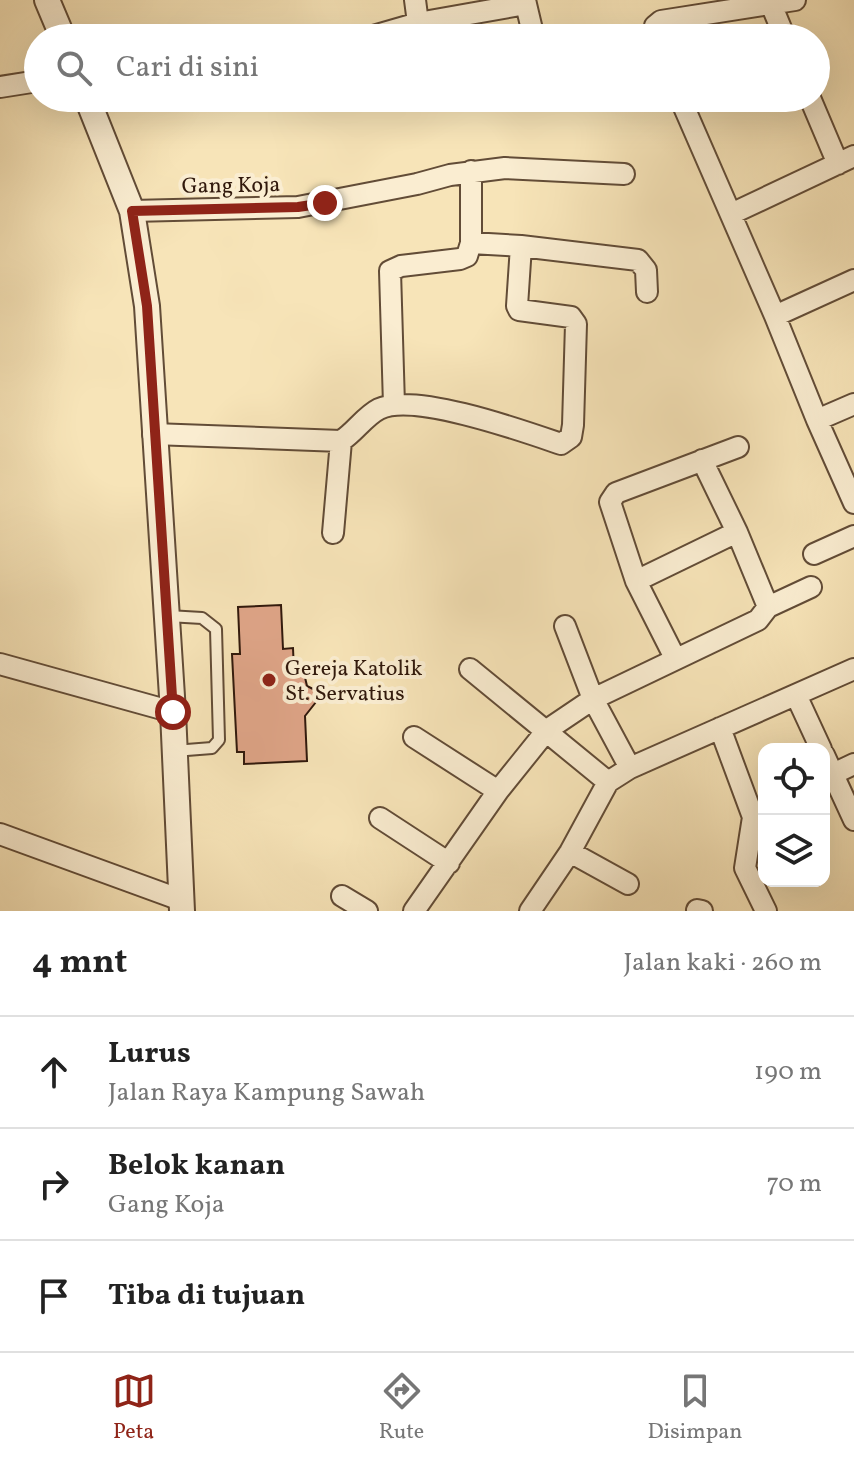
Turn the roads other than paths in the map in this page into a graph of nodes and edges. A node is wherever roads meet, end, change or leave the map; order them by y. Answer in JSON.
{"nodes":[{"id":1,"x":47,"y":0,"type":"edge"},
{"id":2,"x":415,"y":0,"type":"edge"},
{"id":3,"x":795,"y":0,"type":"edge"},
{"id":4,"x":526,"y":2,"type":"edge"},
{"id":5,"x":771,"y":4,"type":"junction"},
{"id":6,"x":418,"y":23,"type":"junction"},
{"id":7,"x":57,"y":24,"type":"edge"},
{"id":8,"x":415,"y":24,"type":"edge"},
{"id":9,"x":531,"y":24,"type":"edge"},
{"id":10,"x":657,"y":24,"type":"edge"},
{"id":11,"x":779,"y":24,"type":"edge"},
{"id":12,"x":24,"y":83,"type":"edge"},
{"id":13,"x":0,"y":87,"type":"edge"},
{"id":14,"x":93,"y":112,"type":"edge"},
{"id":15,"x":686,"y":112,"type":"edge"},
{"id":16,"x":818,"y":112,"type":"edge"},
{"id":17,"x":846,"y":160,"type":"edge"},
{"id":18,"x":471,"y":171,"type":"junction"},
{"id":19,"x":624,"y":174,"type":"dead end"},
{"id":20,"x":132,"y":211,"type":"junction"},
{"id":21,"x":731,"y":214,"type":"junction"},
{"id":22,"x":471,"y":243,"type":"junction"},
{"id":23,"x":521,"y":246,"type":"junction"},
{"id":24,"x":854,"y":280,"type":"edge"},
{"id":25,"x":647,"y":292,"type":"dead end"},
{"id":26,"x":775,"y":316,"type":"junction"},
{"id":27,"x":854,"y":404,"type":"edge"},
{"id":28,"x":394,"y":405,"type":"junction"},
{"id":29,"x":817,"y":420,"type":"junction"},
{"id":30,"x":153,"y":434,"type":"junction"},
{"id":31,"x":341,"y":441,"type":"junction"},
{"id":32,"x":738,"y":447,"type":"dead end"},
{"id":33,"x":702,"y":460,"type":"junction"},
{"id":34,"x":854,"y":503,"type":"edge"},
{"id":35,"x":737,"y":532,"type":"junction"},
{"id":36,"x":333,"y":533,"type":"dead end"},
{"id":37,"x":854,"y":536,"type":"edge"},
{"id":38,"x":814,"y":554,"type":"dead end"},
{"id":39,"x":636,"y":581,"type":"junction"},
{"id":40,"x":811,"y":587,"type":"dead end"},
{"id":41,"x":768,"y":607,"type":"junction"},
{"id":42,"x":166,"y":616,"type":"junction"},
{"id":43,"x":565,"y":626,"type":"dead end"},
{"id":44,"x":675,"y":658,"type":"junction"},
{"id":45,"x":0,"y":664,"type":"edge"},
{"id":46,"x":470,"y":669,"type":"dead end"},
{"id":47,"x":854,"y":669,"type":"edge"},
{"id":48,"x":796,"y":695,"type":"junction"},
{"id":49,"x":593,"y":699,"type":"junction"},
{"id":50,"x":173,"y":712,"type":"junction"},
{"id":51,"x":720,"y":728,"type":"junction"},
{"id":52,"x":547,"y":730,"type":"junction"},
{"id":53,"x":414,"y":737,"type":"dead end"},
{"id":54,"x":818,"y":743,"type":"edge"},
{"id":55,"x":174,"y":751,"type":"junction"},
{"id":56,"x":854,"y":764,"type":"edge"},
{"id":57,"x":830,"y":765,"type":"edge"},
{"id":58,"x":630,"y":768,"type":"junction"},
{"id":59,"x":830,"y":769,"type":"edge"},
{"id":60,"x":608,"y":782,"type":"junction"},
{"id":61,"x":498,"y":791,"type":"junction"},
{"id":62,"x":380,"y":818,"type":"dead end"},
{"id":63,"x":854,"y":820,"type":"edge"},
{"id":64,"x":0,"y":834,"type":"edge"},
{"id":65,"x":570,"y":852,"type":"junction"},
{"id":66,"x":449,"y":863,"type":"junction"},
{"id":67,"x":628,"y":884,"type":"dead end"},
{"id":68,"x":342,"y":896,"type":"dead end"},
{"id":69,"x":182,"y":906,"type":"edge"},
{"id":70,"x":367,"y":911,"type":"edge"},
{"id":71,"x":414,"y":911,"type":"edge"},
{"id":72,"x":530,"y":911,"type":"edge"},
{"id":73,"x":766,"y":911,"type":"edge"}],
"edges":[{"from":1,"to":7,"type":"street"},
{"from":2,"to":6,"type":"street"},
{"from":3,"to":5,"type":"street"},
{"from":4,"to":6,"type":"street"},
{"from":4,"to":9,"type":"street"},
{"from":5,"to":10,"type":"street"},
{"from":5,"to":11,"type":"street"},
{"from":6,"to":8,"type":"street"},
{"from":12,"to":13,"type":"street"},
{"from":14,"to":20,"type":"street"},
{"from":15,"to":21,"type":"street"},
{"from":16,"to":17,"type":"street"},
{"from":17,"to":21,"type":"street"},
{"from":18,"to":19,"type":"street","name":"Gang Koja"},
{"from":18,"to":20,"type":"street","name":"Gang Koja"},
{"from":18,"to":22,"type":"street"},
{"from":20,"to":30,"type":"street"},
{"from":21,"to":26,"type":"street"},
{"from":22,"to":23,"type":"street"},
{"from":22,"to":28,"type":"street"},
{"from":23,"to":25,"type":"street"},
{"from":23,"to":28,"type":"street"},
{"from":24,"to":26,"type":"street"},
{"from":26,"to":29,"type":"street"},
{"from":27,"to":29,"type":"street"},
{"from":28,"to":31,"type":"street"},
{"from":29,"to":34,"type":"street"},
{"from":30,"to":31,"type":"street"},
{"from":30,"to":42,"type":"street"},
{"from":31,"to":36,"type":"street"},
{"from":32,"to":33,"type":"street"},
{"from":33,"to":35,"type":"street"},
{"from":33,"to":39,"type":"street"},
{"from":35,"to":39,"type":"street"},
{"from":35,"to":41,"type":"street"},
{"from":37,"to":38,"type":"street"},
{"from":39,"to":44,"type":"street"},
{"from":40,"to":41,"type":"street"},
{"from":41,"to":44,"type":"street"},
{"from":42,"to":50,"type":"street"},
{"from":42,"to":55,"type":"lane"},
{"from":43,"to":49,"type":"street"},
{"from":44,"to":49,"type":"street"},
{"from":45,"to":50,"type":"street"},
{"from":46,"to":52,"type":"street"},
{"from":47,"to":48,"type":"street"},
{"from":48,"to":51,"type":"street"},
{"from":48,"to":54,"type":"street"},
{"from":49,"to":52,"type":"street"},
{"from":49,"to":58,"type":"street"},
{"from":50,"to":55,"type":"street"},
{"from":51,"to":58,"type":"street"},
{"from":51,"to":73,"type":"street"},
{"from":52,"to":60,"type":"street"},
{"from":52,"to":61,"type":"street"},
{"from":53,"to":61,"type":"street"},
{"from":55,"to":69,"type":"street"},
{"from":56,"to":57,"type":"street"},
{"from":58,"to":60,"type":"street"},
{"from":59,"to":63,"type":"street"},
{"from":60,"to":65,"type":"street"},
{"from":61,"to":66,"type":"street"},
{"from":62,"to":66,"type":"street"},
{"from":64,"to":69,"type":"street"},
{"from":65,"to":67,"type":"street"},
{"from":65,"to":72,"type":"street"},
{"from":66,"to":71,"type":"street"},
{"from":68,"to":70,"type":"street"}]}
